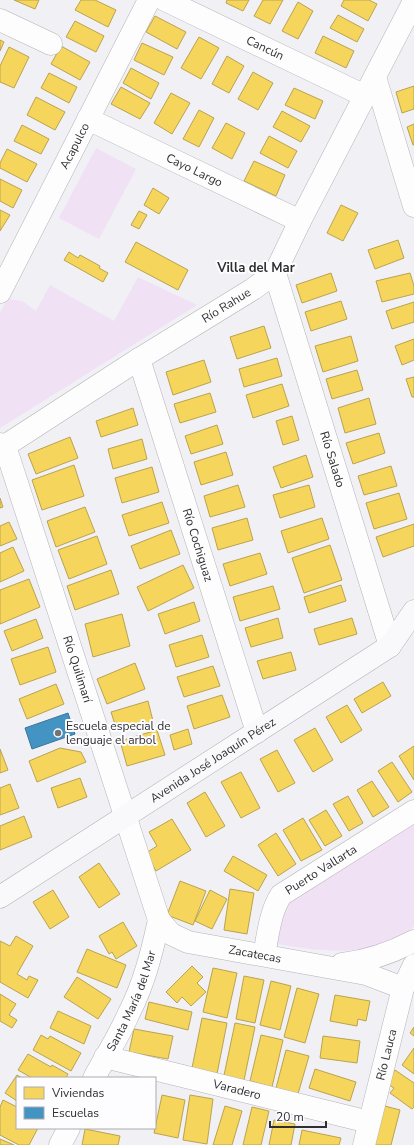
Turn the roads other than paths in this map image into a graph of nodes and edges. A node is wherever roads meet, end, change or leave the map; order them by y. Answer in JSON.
{"nodes":[{"id":1,"x":149,"y":0,"type":"edge"},
{"id":2,"x":165,"y":0,"type":"edge"},
{"id":3,"x":414,"y":1,"type":"edge"},
{"id":4,"x":0,"y":20,"type":"edge"},
{"id":5,"x":51,"y":44,"type":"dead end"},
{"id":6,"x":375,"y":77,"type":"junction"},
{"id":7,"x":365,"y":96,"type":"junction"},
{"id":8,"x":88,"y":119,"type":"junction"},
{"id":9,"x":414,"y":206,"type":"edge"},
{"id":10,"x":300,"y":221,"type":"junction"},
{"id":11,"x":275,"y":273,"type":"junction"},
{"id":12,"x":0,"y":292,"type":"edge"},
{"id":13,"x":139,"y":359,"type":"junction"},
{"id":14,"x":2,"y":446,"type":"edge"},
{"id":15,"x":414,"y":611,"type":"edge"},
{"id":16,"x":390,"y":646,"type":"junction"},
{"id":17,"x":257,"y":732,"type":"junction"},
{"id":18,"x":414,"y":811,"type":"edge"},
{"id":19,"x":126,"y":816,"type":"junction"},
{"id":20,"x":0,"y":897,"type":"edge"},
{"id":21,"x":159,"y":920,"type":"junction"},
{"id":22,"x":414,"y":941,"type":"edge"},
{"id":23,"x":188,"y":942,"type":"junction"},
{"id":24,"x":264,"y":955,"type":"junction"},
{"id":25,"x":321,"y":965,"type":"junction"},
{"id":26,"x":414,"y":965,"type":"edge"},
{"id":27,"x":148,"y":966,"type":"junction"},
{"id":28,"x":403,"y":988,"type":"junction"},
{"id":29,"x":105,"y":1057,"type":"junction"},
{"id":30,"x":95,"y":1077,"type":"edge"},
{"id":31,"x":369,"y":1122,"type":"junction"},
{"id":32,"x":68,"y":1129,"type":"edge"},
{"id":33,"x":60,"y":1145,"type":"edge"},
{"id":34,"x":364,"y":1145,"type":"edge"}],
"edges":[{"from":1,"to":8,"type":"street","name":"Acapulco"},
{"from":2,"to":7,"type":"street","name":"Cancún"},
{"from":3,"to":6,"type":"street","name":"Río Rahue"},
{"from":4,"to":5,"type":"street"},
{"from":6,"to":7,"type":"street","name":"Río Rahue"},
{"from":6,"to":9,"type":"street"},
{"from":7,"to":10,"type":"street","name":"Río Rahue"},
{"from":8,"to":10,"type":"street","name":"Cayo Largo"},
{"from":8,"to":12,"type":"street","name":"Acapulco"},
{"from":10,"to":11,"type":"street","name":"Río Rahue"},
{"from":11,"to":13,"type":"street","name":"Río Rahue"},
{"from":11,"to":16,"type":"street","name":"Río Salado"},
{"from":13,"to":14,"type":"street","name":"Río Rahue"},
{"from":13,"to":17,"type":"street","name":"Río Cochiguaz"},
{"from":14,"to":19,"type":"street","name":"Río Quilimarí"},
{"from":15,"to":16,"type":"main road","name":"Avenida José Joaquín Pérez"},
{"from":16,"to":17,"type":"main road","name":"Avenida José Joaquín Pérez"},
{"from":17,"to":19,"type":"main road","name":"Avenida José Joaquín Pérez"},
{"from":18,"to":24,"type":"street","name":"Puerto Vallarta"},
{"from":19,"to":20,"type":"main road","name":"Avenida José Joaquín Pérez"},
{"from":19,"to":21,"type":"street","name":"Río Quilimarí"},
{"from":21,"to":23,"type":"street","name":"Zacatecas"},
{"from":21,"to":27,"type":"street","name":"Santa María del Mar"},
{"from":22,"to":25,"type":"street","name":"Zacatecas"},
{"from":23,"to":24,"type":"street","name":"Zacatecas"},
{"from":23,"to":27,"type":"street","name":"Zacatecas"},
{"from":24,"to":25,"type":"street","name":"Zacatecas"},
{"from":25,"to":28,"type":"street","name":"Zacatecas"},
{"from":26,"to":28,"type":"street","name":"Río Lauca"},
{"from":27,"to":29,"type":"street","name":"Santa María del Mar"},
{"from":28,"to":31,"type":"street","name":"Río Lauca"},
{"from":29,"to":30,"type":"street","name":"Santa María del Mar"},
{"from":29,"to":31,"type":"street","name":"Varadero"},
{"from":31,"to":34,"type":"street","name":"Río Lauca"},
{"from":32,"to":33,"type":"street"}]}
